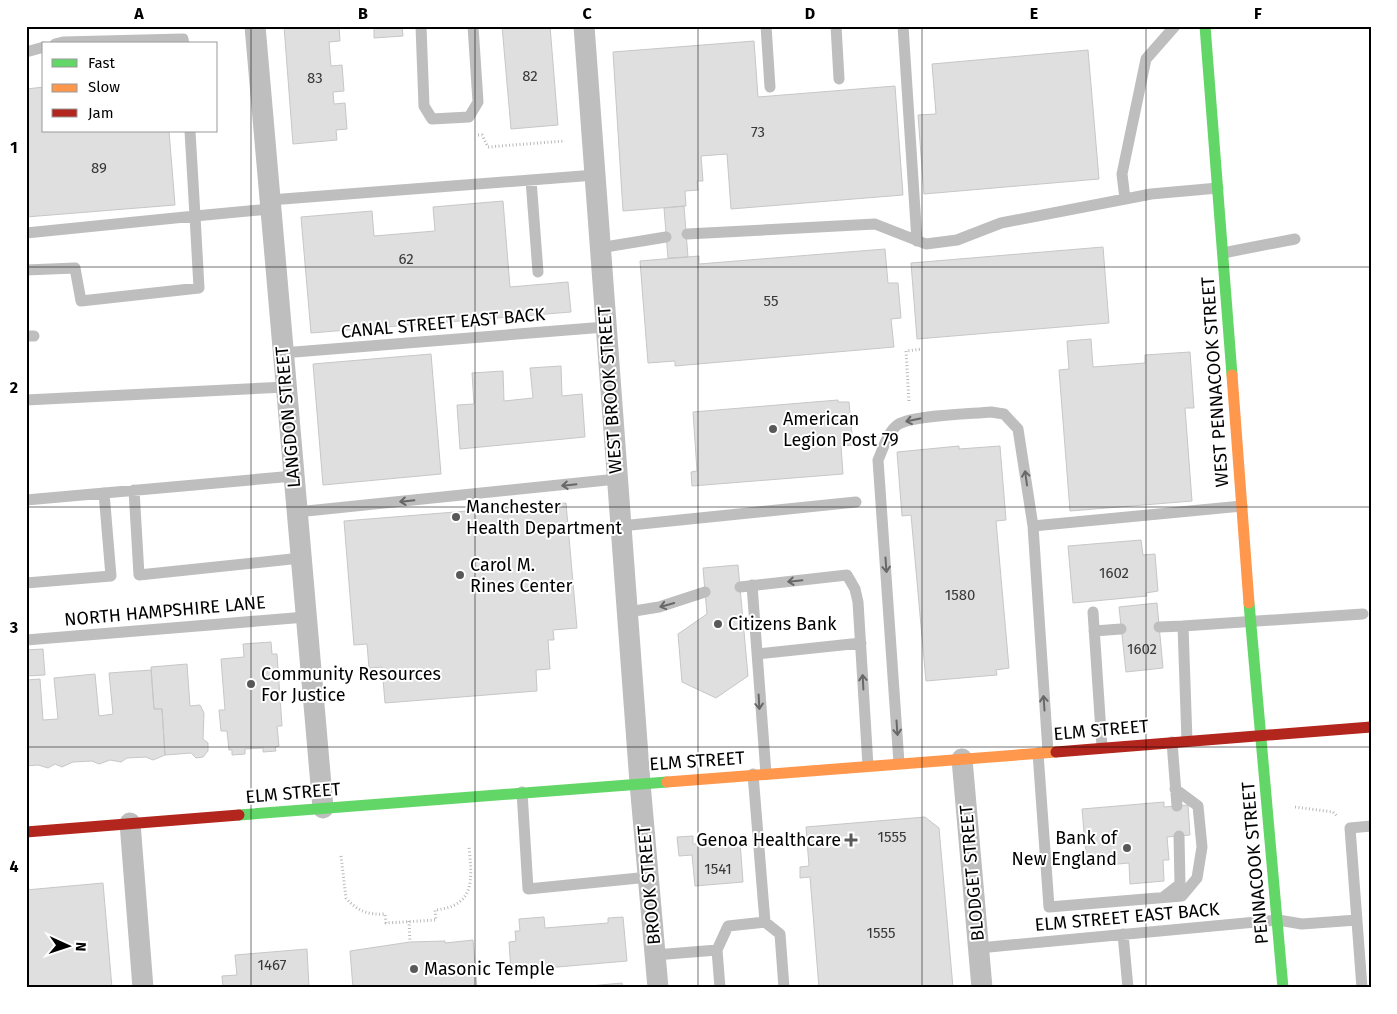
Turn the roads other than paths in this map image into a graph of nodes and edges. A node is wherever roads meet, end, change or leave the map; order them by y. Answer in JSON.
{"nodes":[{"id":1,"x":255,"y":26,"type":"edge"},
{"id":2,"x":420,"y":26,"type":"edge"},
{"id":3,"x":473,"y":26,"type":"edge"},
{"id":4,"x":584,"y":26,"type":"edge"},
{"id":5,"x":766,"y":26,"type":"edge"},
{"id":6,"x":836,"y":26,"type":"edge"},
{"id":7,"x":902,"y":26,"type":"edge"},
{"id":8,"x":1175,"y":26,"type":"edge"},
{"id":9,"x":1205,"y":26,"type":"edge"},
{"id":10,"x":63,"y":42,"type":"edge"},
{"id":11,"x":184,"y":42,"type":"edge"},
{"id":12,"x":42,"y":48,"type":"edge"},
{"id":13,"x":26,"y":52,"type":"edge"},
{"id":14,"x":839,"y":79,"type":"dead end"},
{"id":15,"x":770,"y":87,"type":"dead end"},
{"id":16,"x":190,"y":132,"type":"edge"},
{"id":17,"x":595,"y":175,"type":"junction"},
{"id":18,"x":531,"y":180,"type":"junction"},
{"id":19,"x":1218,"y":188,"type":"junction"},
{"id":20,"x":1125,"y":199,"type":"junction"},
{"id":21,"x":270,"y":205,"type":"junction"},
{"id":22,"x":195,"y":216,"type":"junction"},
{"id":23,"x":26,"y":234,"type":"edge"},
{"id":24,"x":687,"y":234,"type":"dead end"},
{"id":25,"x":666,"y":237,"type":"dead end"},
{"id":26,"x":1295,"y":239,"type":"dead end"},
{"id":27,"x":918,"y":241,"type":"junction"},
{"id":28,"x":600,"y":248,"type":"junction"},
{"id":29,"x":1223,"y":252,"type":"junction"},
{"id":30,"x":26,"y":270,"type":"edge"},
{"id":31,"x":538,"y":272,"type":"dead end"},
{"id":32,"x":605,"y":327,"type":"junction"},
{"id":33,"x":282,"y":353,"type":"junction"},
{"id":34,"x":286,"y":387,"type":"junction"},
{"id":35,"x":26,"y":400,"type":"edge"},
{"id":36,"x":294,"y":476,"type":"junction"},
{"id":37,"x":617,"y":480,"type":"junction"},
{"id":38,"x":134,"y":490,"type":"junction"},
{"id":39,"x":104,"y":493,"type":"junction"},
{"id":40,"x":26,"y":500,"type":"edge"},
{"id":41,"x":856,"y":502,"type":"dead end"},
{"id":42,"x":1242,"y":506,"type":"junction"},
{"id":43,"x":297,"y":512,"type":"junction"},
{"id":44,"x":621,"y":526,"type":"junction"},
{"id":45,"x":1032,"y":526,"type":"junction"},
{"id":46,"x":301,"y":558,"type":"junction"},
{"id":47,"x":26,"y":583,"type":"edge"},
{"id":48,"x":752,"y":585,"type":"junction"},
{"id":49,"x":740,"y":587,"type":"dead end"},
{"id":50,"x":705,"y":592,"type":"dead end"},
{"id":51,"x":628,"y":612,"type":"junction"},
{"id":52,"x":1093,"y":612,"type":"dead end"},
{"id":53,"x":1363,"y":614,"type":"dead end"},
{"id":54,"x":306,"y":617,"type":"junction"},
{"id":55,"x":1250,"y":621,"type":"junction"},
{"id":56,"x":1183,"y":626,"type":"junction"},
{"id":57,"x":1159,"y":627,"type":"dead end"},
{"id":58,"x":1121,"y":630,"type":"dead end"},
{"id":59,"x":1094,"y":631,"type":"junction"},
{"id":60,"x":26,"y":640,"type":"edge"},
{"id":61,"x":861,"y":643,"type":"junction"},
{"id":62,"x":757,"y":654,"type":"junction"},
{"id":63,"x":1371,"y":727,"type":"edge"},
{"id":64,"x":1262,"y":735,"type":"junction"},
{"id":65,"x":1188,"y":740,"type":"junction"},
{"id":66,"x":1172,"y":742,"type":"junction"},
{"id":67,"x":1102,"y":747,"type":"junction"},
{"id":68,"x":1043,"y":752,"type":"junction"},
{"id":69,"x":962,"y":758,"type":"junction"},
{"id":70,"x":899,"y":763,"type":"junction"},
{"id":71,"x":868,"y":766,"type":"junction"},
{"id":72,"x":753,"y":774,"type":"junction"},
{"id":73,"x":766,"y":774,"type":"junction"},
{"id":74,"x":640,"y":783,"type":"junction"},
{"id":75,"x":1175,"y":789,"type":"junction"},
{"id":76,"x":522,"y":792,"type":"junction"},
{"id":77,"x":1177,"y":806,"type":"dead end"},
{"id":78,"x":323,"y":808,"type":"junction"},
{"id":79,"x":130,"y":824,"type":"junction"},
{"id":80,"x":1371,"y":826,"type":"edge"},
{"id":81,"x":26,"y":832,"type":"edge"},
{"id":82,"x":1180,"y":836,"type":"dead end"},
{"id":83,"x":649,"y":877,"type":"junction"},
{"id":84,"x":1160,"y":900,"type":"junction"},
{"id":85,"x":1278,"y":920,"type":"junction"},
{"id":86,"x":1356,"y":920,"type":"junction"},
{"id":87,"x":765,"y":922,"type":"junction"},
{"id":88,"x":1123,"y":934,"type":"junction"},
{"id":89,"x":979,"y":948,"type":"junction"},
{"id":90,"x":717,"y":950,"type":"junction"},
{"id":91,"x":655,"y":955,"type":"junction"},
{"id":92,"x":143,"y":988,"type":"edge"},
{"id":93,"x":658,"y":988,"type":"edge"},
{"id":94,"x":720,"y":988,"type":"edge"},
{"id":95,"x":784,"y":988,"type":"edge"},
{"id":96,"x":982,"y":988,"type":"edge"},
{"id":97,"x":1128,"y":988,"type":"edge"},
{"id":98,"x":1283,"y":988,"type":"edge"},
{"id":99,"x":1362,"y":988,"type":"edge"}],
"edges":[{"from":1,"to":21,"type":"street","name":"LANGDON STREET"},
{"from":2,"to":3,"type":"lane"},
{"from":4,"to":17,"type":"street","name":"WEST BROOK STREET"},
{"from":5,"to":15,"type":"lane"},
{"from":6,"to":14,"type":"lane"},
{"from":7,"to":27,"type":"lane"},
{"from":8,"to":20,"type":"lane"},
{"from":9,"to":19,"type":"main road","name":"WEST PENNACOOK STREET"},
{"from":10,"to":11,"type":"lane"},
{"from":12,"to":13,"type":"lane"},
{"from":16,"to":22,"type":"lane"},
{"from":17,"to":18,"type":"lane"},
{"from":17,"to":28,"type":"street","name":"WEST BROOK STREET"},
{"from":18,"to":21,"type":"lane"},
{"from":18,"to":31,"type":"lane"},
{"from":19,"to":20,"type":"lane"},
{"from":19,"to":29,"type":"main road","name":"WEST PENNACOOK STREET"},
{"from":20,"to":27,"type":"lane"},
{"from":21,"to":22,"type":"lane"},
{"from":21,"to":33,"type":"street","name":"LANGDON STREET"},
{"from":22,"to":23,"type":"lane"},
{"from":22,"to":30,"type":"lane"},
{"from":24,"to":27,"type":"lane"},
{"from":25,"to":28,"type":"lane"},
{"from":26,"to":29,"type":"lane"},
{"from":28,"to":32,"type":"street","name":"WEST BROOK STREET"},
{"from":29,"to":42,"type":"main road","name":"WEST PENNACOOK STREET"},
{"from":32,"to":33,"type":"lane","name":"CANAL STREET EAST BACK"},
{"from":32,"to":37,"type":"street","name":"WEST BROOK STREET"},
{"from":33,"to":34,"type":"street","name":"LANGDON STREET"},
{"from":34,"to":35,"type":"lane"},
{"from":34,"to":36,"type":"street","name":"LANGDON STREET"},
{"from":36,"to":38,"type":"lane"},
{"from":36,"to":43,"type":"street","name":"LANGDON STREET"},
{"from":37,"to":43,"type":"lane","one_way":true},
{"from":37,"to":44,"type":"street","name":"WEST BROOK STREET"},
{"from":38,"to":39,"type":"lane"},
{"from":38,"to":46,"type":"lane"},
{"from":39,"to":40,"type":"lane"},
{"from":39,"to":47,"type":"lane"},
{"from":41,"to":44,"type":"lane"},
{"from":42,"to":45,"type":"lane"},
{"from":42,"to":55,"type":"main road","name":"WEST PENNACOOK STREET"},
{"from":43,"to":46,"type":"street","name":"LANGDON STREET"},
{"from":44,"to":51,"type":"street","name":"WEST BROOK STREET"},
{"from":68,"to":45,"type":"lane","one_way":true},
{"from":45,"to":70,"type":"lane","one_way":true},
{"from":46,"to":54,"type":"street","name":"LANGDON STREET"},
{"from":48,"to":49,"type":"lane"},
{"from":61,"to":48,"type":"lane","one_way":true},
{"from":48,"to":62,"type":"lane"},
{"from":50,"to":51,"type":"lane","one_way":true},
{"from":51,"to":74,"type":"street","name":"WEST BROOK STREET"},
{"from":52,"to":59,"type":"lane"},
{"from":53,"to":55,"type":"lane"},
{"from":54,"to":60,"type":"lane","name":"NORTH HAMPSHIRE LANE"},
{"from":54,"to":78,"type":"street","name":"LANGDON STREET"},
{"from":55,"to":56,"type":"lane"},
{"from":55,"to":64,"type":"main road","name":"WEST PENNACOOK STREET"},
{"from":56,"to":57,"type":"lane"},
{"from":56,"to":65,"type":"lane"},
{"from":58,"to":59,"type":"lane"},
{"from":59,"to":67,"type":"lane"},
{"from":61,"to":62,"type":"lane"},
{"from":71,"to":61,"type":"lane","one_way":true},
{"from":62,"to":73,"type":"lane","one_way":true},
{"from":63,"to":64,"type":"main road","name":"ELM STREET"},
{"from":64,"to":65,"type":"main road","name":"ELM STREET"},
{"from":64,"to":85,"type":"main road","name":"PENNACOOK STREET"},
{"from":65,"to":66,"type":"main road","name":"ELM STREET"},
{"from":66,"to":67,"type":"main road","name":"ELM STREET"},
{"from":66,"to":75,"type":"lane"},
{"from":67,"to":68,"type":"main road","name":"ELM STREET"},
{"from":68,"to":69,"type":"main road","name":"ELM STREET"},
{"from":68,"to":84,"type":"lane"},
{"from":69,"to":70,"type":"main road","name":"ELM STREET"},
{"from":69,"to":89,"type":"street","name":"BLODGET STREET"},
{"from":70,"to":71,"type":"main road","name":"ELM STREET"},
{"from":71,"to":73,"type":"main road","name":"ELM STREET"},
{"from":72,"to":73,"type":"main road","name":"ELM STREET"},
{"from":72,"to":74,"type":"main road","name":"ELM STREET"},
{"from":72,"to":87,"type":"lane"},
{"from":74,"to":76,"type":"main road","name":"ELM STREET"},
{"from":74,"to":83,"type":"street","name":"BROOK STREET"},
{"from":75,"to":77,"type":"lane"},
{"from":75,"to":84,"type":"lane"},
{"from":76,"to":78,"type":"main road","name":"ELM STREET"},
{"from":76,"to":83,"type":"lane"},
{"from":78,"to":79,"type":"main road","name":"ELM STREET"},
{"from":79,"to":81,"type":"main road","name":"ELM STREET"},
{"from":79,"to":92,"type":"street"},
{"from":80,"to":86,"type":"lane"},
{"from":82,"to":84,"type":"lane"},
{"from":83,"to":91,"type":"street","name":"BROOK STREET"},
{"from":85,"to":86,"type":"lane","name":"ELM STREET EAST BACK"},
{"from":85,"to":88,"type":"lane","name":"ELM STREET EAST BACK"},
{"from":85,"to":98,"type":"main road","name":"PENNACOOK STREET"},
{"from":86,"to":99,"type":"lane"},
{"from":87,"to":90,"type":"lane"},
{"from":87,"to":95,"type":"lane"},
{"from":88,"to":89,"type":"lane","name":"ELM STREET EAST BACK"},
{"from":88,"to":97,"type":"lane"},
{"from":89,"to":96,"type":"street","name":"BLODGET STREET"},
{"from":90,"to":91,"type":"lane"},
{"from":90,"to":94,"type":"lane"},
{"from":91,"to":93,"type":"street","name":"BROOK STREET"}]}
